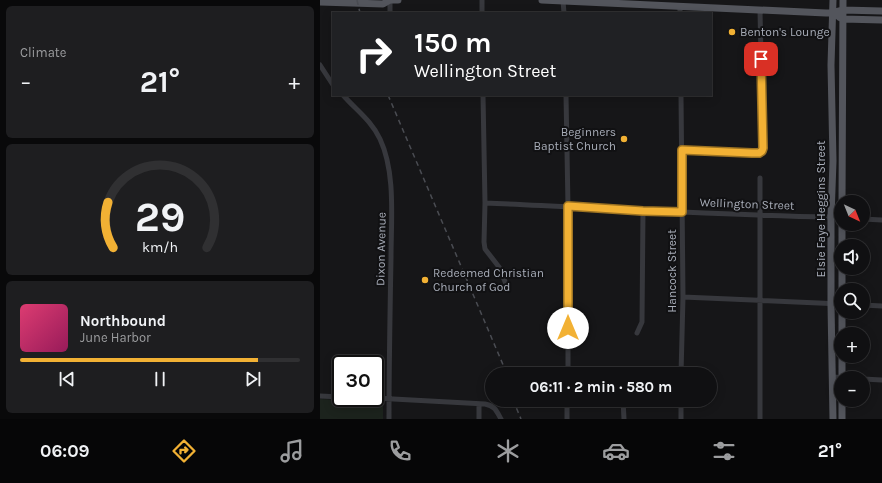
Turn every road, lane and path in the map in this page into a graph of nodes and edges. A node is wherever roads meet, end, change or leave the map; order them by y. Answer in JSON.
{"nodes":[{"id":1,"x":390,"y":0,"type":"edge"},
{"id":2,"x":398,"y":0,"type":"edge"},
{"id":3,"x":482,"y":0,"type":"edge"},
{"id":4,"x":542,"y":0,"type":"edge"},
{"id":5,"x":833,"y":0,"type":"edge"},
{"id":6,"x":843,"y":0,"type":"edge"},
{"id":7,"x":563,"y":1,"type":"edge"},
{"id":8,"x":320,"y":2,"type":"edge"},
{"id":9,"x":604,"y":2,"type":"edge"},
{"id":10,"x":690,"y":3,"type":"edge"},
{"id":11,"x":680,"y":10,"type":"edge"},
{"id":12,"x":843,"y":10,"type":"junction"},
{"id":13,"x":760,"y":11,"type":"junction"},
{"id":14,"x":882,"y":11,"type":"edge"},
{"id":15,"x":390,"y":12,"type":"edge"},
{"id":16,"x":482,"y":12,"type":"edge"},
{"id":17,"x":564,"y":12,"type":"edge"},
{"id":18,"x":832,"y":14,"type":"junction"},
{"id":19,"x":843,"y":19,"type":"junction"},
{"id":20,"x":882,"y":20,"type":"edge"},
{"id":21,"x":842,"y":64,"type":"junction"},
{"id":22,"x":320,"y":65,"type":"edge"},
{"id":23,"x":831,"y":65,"type":"junction"},
{"id":24,"x":332,"y":83,"type":"edge"},
{"id":25,"x":344,"y":96,"type":"edge"},
{"id":26,"x":483,"y":96,"type":"edge"},
{"id":27,"x":566,"y":96,"type":"edge"},
{"id":28,"x":681,"y":96,"type":"edge"},
{"id":29,"x":682,"y":150,"type":"junction"},
{"id":30,"x":760,"y":178,"type":"dead end"},
{"id":31,"x":842,"y":195,"type":"edge"},
{"id":32,"x":484,"y":203,"type":"junction"},
{"id":33,"x":568,"y":206,"type":"junction"},
{"id":34,"x":643,"y":211,"type":"junction"},
{"id":35,"x":682,"y":212,"type":"junction"},
{"id":36,"x":760,"y":216,"type":"junction"},
{"id":37,"x":831,"y":217,"type":"junction"},
{"id":38,"x":834,"y":218,"type":"edge"},
{"id":39,"x":870,"y":220,"type":"edge"},
{"id":40,"x":882,"y":220,"type":"edge"},
{"id":41,"x":506,"y":284,"type":"dead end"},
{"id":42,"x":683,"y":297,"type":"junction"},
{"id":43,"x":760,"y":300,"type":"junction"},
{"id":44,"x":831,"y":304,"type":"junction"},
{"id":45,"x":870,"y":305,"type":"edge"},
{"id":46,"x":882,"y":306,"type":"edge"},
{"id":47,"x":637,"y":333,"type":"dead end"},
{"id":48,"x":568,"y":367,"type":"edge"},
{"id":49,"x":681,"y":367,"type":"edge"},
{"id":50,"x":833,"y":377,"type":"joint"},
{"id":51,"x":870,"y":379,"type":"edge"},
{"id":52,"x":882,"y":380,"type":"edge"},
{"id":53,"x":320,"y":396,"type":"edge"},
{"id":54,"x":332,"y":397,"type":"edge"},
{"id":55,"x":384,"y":399,"type":"edge"},
{"id":56,"x":389,"y":399,"type":"junction"},
{"id":57,"x":479,"y":404,"type":"junction"},
{"id":58,"x":567,"y":407,"type":"edge"},
{"id":59,"x":623,"y":407,"type":"edge"},
{"id":60,"x":681,"y":407,"type":"edge"},
{"id":61,"x":842,"y":407,"type":"edge"},
{"id":62,"x":389,"y":419,"type":"edge"},
{"id":63,"x":479,"y":419,"type":"edge"},
{"id":64,"x":501,"y":419,"type":"edge"},
{"id":65,"x":567,"y":419,"type":"edge"},
{"id":66,"x":624,"y":419,"type":"edge"},
{"id":67,"x":681,"y":419,"type":"edge"},
{"id":68,"x":760,"y":419,"type":"edge"},
{"id":69,"x":833,"y":419,"type":"edge"},
{"id":70,"x":842,"y":419,"type":"edge"}],
"edges":[{"from":1,"to":2,"type":"main road"},
{"from":1,"to":8,"type":"main road"},
{"from":1,"to":15,"type":"street"},
{"from":3,"to":16,"type":"street"},
{"from":4,"to":7,"type":"main road"},
{"from":5,"to":18,"type":"main road","name":"Elsie Faye Heggins Street"},
{"from":6,"to":12,"type":"main road","name":"Elsie Faye Heggins Street"},
{"from":7,"to":9,"type":"main road"},
{"from":7,"to":17,"type":"street"},
{"from":9,"to":11,"type":"main road"},
{"from":10,"to":11,"type":"main road"},
{"from":10,"to":13,"type":"main road"},
{"from":12,"to":14,"type":"main road"},
{"from":12,"to":18,"type":"main road"},
{"from":12,"to":19,"type":"main road","name":"Elsie Faye Heggins Street"},
{"from":13,"to":18,"type":"main road"},
{"from":13,"to":29,"type":"street"},
{"from":18,"to":19,"type":"main road"},
{"from":18,"to":23,"type":"main road","name":"Elsie Faye Heggins Street"},
{"from":19,"to":20,"type":"main road"},
{"from":19,"to":21,"type":"main road","name":"Elsie Faye Heggins Street"},
{"from":21,"to":23,"type":"main road"},
{"from":21,"to":31,"type":"main road","name":"Elsie Faye Heggins Street"},
{"from":22,"to":24,"type":"street"},
{"from":23,"to":37,"type":"main road","name":"Elsie Faye Heggins Street"},
{"from":25,"to":56,"type":"street","name":"Dixon Avenue"},
{"from":26,"to":32,"type":"street"},
{"from":27,"to":33,"type":"street"},
{"from":28,"to":29,"type":"street","name":"Hancock Street"},
{"from":29,"to":35,"type":"street","name":"Hancock Street"},
{"from":30,"to":36,"type":"street"},
{"from":32,"to":33,"type":"street","name":"Wellington Street"},
{"from":32,"to":41,"type":"street"},
{"from":33,"to":34,"type":"street","name":"Wellington Street"},
{"from":33,"to":48,"type":"street"},
{"from":34,"to":35,"type":"street","name":"Wellington Street"},
{"from":34,"to":47,"type":"street"},
{"from":35,"to":36,"type":"street","name":"Wellington Street"},
{"from":35,"to":42,"type":"street","name":"Hancock Street"},
{"from":36,"to":37,"type":"street","name":"Wellington Street"},
{"from":36,"to":43,"type":"street"},
{"from":37,"to":38,"type":"street","name":"Wellington Street"},
{"from":37,"to":44,"type":"main road","name":"Elsie Faye Heggins Street"},
{"from":39,"to":40,"type":"street"},
{"from":42,"to":43,"type":"street"},
{"from":42,"to":49,"type":"street","name":"Hancock Street"},
{"from":43,"to":44,"type":"street"},
{"from":43,"to":68,"type":"street"},
{"from":44,"to":50,"type":"main road","name":"Elsie Faye Heggins Street"},
{"from":45,"to":46,"type":"street"},
{"from":50,"to":69,"type":"main road","name":"Elsie Faye Heggins Street"},
{"from":51,"to":52,"type":"street"},
{"from":53,"to":54,"type":"street"},
{"from":55,"to":56,"type":"street"},
{"from":56,"to":57,"type":"street"},
{"from":56,"to":62,"type":"street","name":"Dixon Avenue"},
{"from":57,"to":63,"type":"street"},
{"from":57,"to":64,"type":"street"},
{"from":58,"to":65,"type":"street"},
{"from":59,"to":66,"type":"street"},
{"from":60,"to":67,"type":"street"},
{"from":61,"to":70,"type":"main road"}]}
